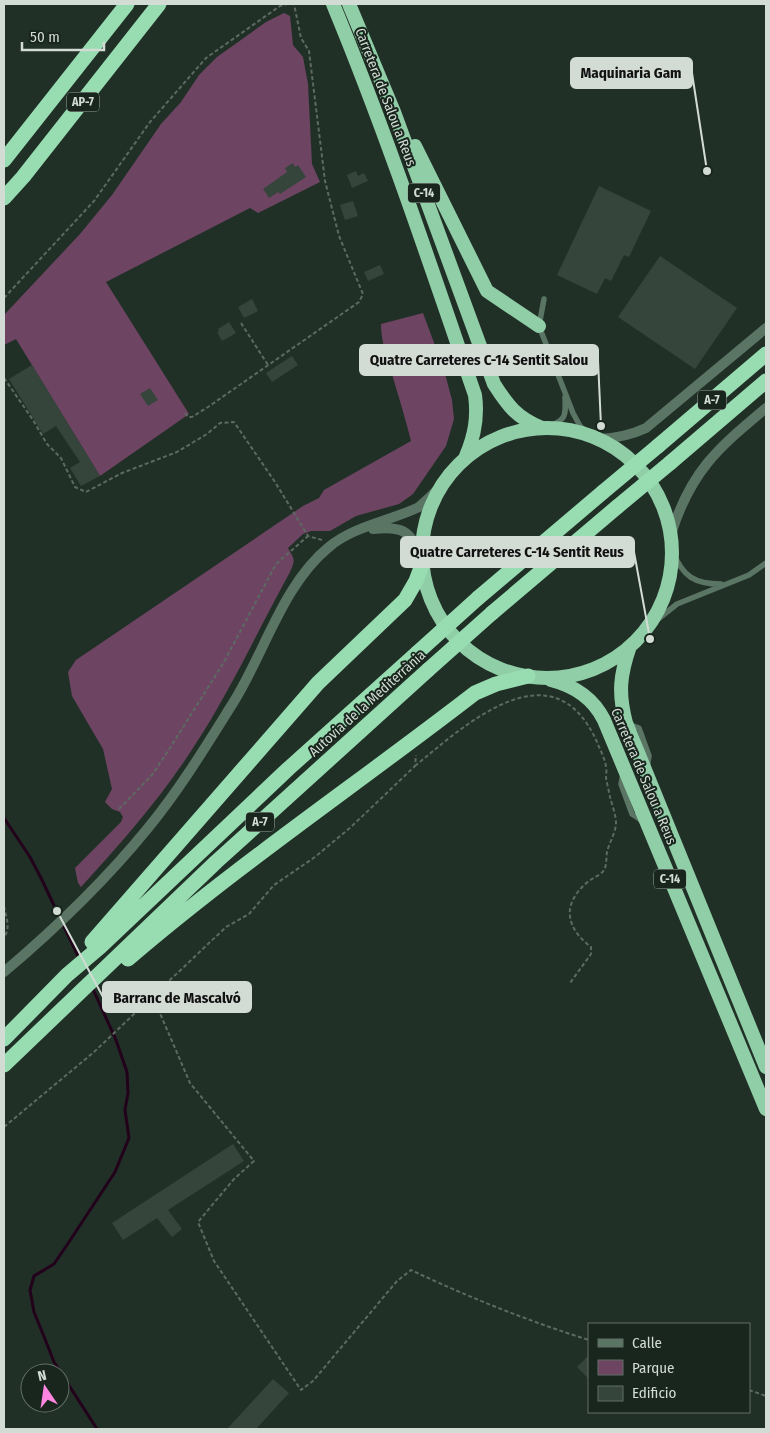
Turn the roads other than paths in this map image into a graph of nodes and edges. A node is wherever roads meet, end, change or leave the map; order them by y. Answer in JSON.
{"nodes":[{"id":1,"x":127,"y":4,"type":"edge"},
{"id":2,"x":159,"y":4,"type":"edge"},
{"id":3,"x":333,"y":4,"type":"edge"},
{"id":4,"x":349,"y":4,"type":"edge"},
{"id":5,"x":394,"y":112,"type":"junction"},
{"id":6,"x":4,"y":160,"type":"edge"},
{"id":7,"x":4,"y":198,"type":"edge"},
{"id":8,"x":544,"y":299,"type":"dead end"},
{"id":9,"x":539,"y":326,"type":"junction"},
{"id":10,"x":766,"y":328,"type":"edge"},
{"id":11,"x":766,"y":354,"type":"edge"},
{"id":12,"x":766,"y":381,"type":"edge"},
{"id":13,"x":565,"y":390,"type":"junction"},
{"id":14,"x":766,"y":408,"type":"edge"},
{"id":15,"x":545,"y":427,"type":"junction"},
{"id":16,"x":595,"y":437,"type":"junction"},
{"id":17,"x":465,"y":458,"type":"junction"},
{"id":18,"x":442,"y":485,"type":"junction"},
{"id":19,"x":357,"y":531,"type":"junction"},
{"id":20,"x":671,"y":534,"type":"junction"},
{"id":21,"x":672,"y":552,"type":"junction"},
{"id":22,"x":422,"y":560,"type":"junction"},
{"id":23,"x":766,"y":563,"type":"edge"},
{"id":24,"x":726,"y":584,"type":"junction"},
{"id":25,"x":647,"y":628,"type":"junction"},
{"id":26,"x":630,"y":646,"type":"junction"},
{"id":27,"x":536,"y":677,"type":"junction"},
{"id":28,"x":98,"y":942,"type":"junction"},
{"id":29,"x":4,"y":972,"type":"edge"},
{"id":30,"x":91,"y":985,"type":"junction"},
{"id":31,"x":4,"y":1039,"type":"edge"},
{"id":32,"x":4,"y":1065,"type":"edge"},
{"id":33,"x":766,"y":1067,"type":"edge"},
{"id":34,"x":766,"y":1109,"type":"edge"}],
"edges":[{"from":1,"to":6,"type":"highway","number":"AP-7"},
{"from":2,"to":7,"type":"highway","number":"AP-7"},
{"from":3,"to":17,"type":"highway","name":"Carretera de Salou a Reus","number":"C-14"},
{"from":4,"to":5,"type":"highway","number":"C-14"},
{"from":5,"to":9,"type":"highway"},
{"from":5,"to":15,"type":"highway","number":"C-14"},
{"from":8,"to":9,"type":"lane"},
{"from":9,"to":13,"type":"lane"},
{"from":10,"to":16,"type":"street"},
{"from":11,"to":28,"type":"highway","name":"Autovia de la Mediterrània","number":"A-7","bridge":true},
{"from":12,"to":30,"type":"highway","name":"Autovia de la Mediterrània","number":"A-7","bridge":true},
{"from":13,"to":15,"type":"lane"},
{"from":13,"to":16,"type":"lane"},
{"from":14,"to":20,"type":"street"},
{"from":15,"to":16,"type":"highway","number":"C-14"},
{"from":15,"to":17,"type":"highway","number":"C-14"},
{"from":16,"to":20,"type":"highway","number":"C-14"},
{"from":17,"to":18,"type":"highway","number":"C-14"},
{"from":18,"to":19,"type":"street"},
{"from":18,"to":22,"type":"highway","number":"C-14"},
{"from":19,"to":22,"type":"street"},
{"from":19,"to":29,"type":"street"},
{"from":20,"to":21,"type":"highway","number":"C-14"},
{"from":21,"to":24,"type":"lane"},
{"from":21,"to":25,"type":"highway","number":"C-14"},
{"from":22,"to":27,"type":"highway","number":"C-14"},
{"from":22,"to":28,"type":"highway"},
{"from":23,"to":24,"type":"lane"},
{"from":24,"to":25,"type":"lane"},
{"from":25,"to":26,"type":"highway","number":"C-14"},
{"from":26,"to":27,"type":"highway","number":"C-14"},
{"from":26,"to":33,"type":"highway","name":"Carretera de Salou a Reus","number":"C-14"},
{"from":27,"to":30,"type":"highway"},
{"from":27,"to":34,"type":"highway","name":"Carretera de Salou a Reus","number":"C-14"},
{"from":28,"to":31,"type":"highway","name":"Autovia de la Mediterrània","number":"A-7"},
{"from":30,"to":32,"type":"highway","name":"Autovia de la Mediterrània","number":"A-7"}]}
